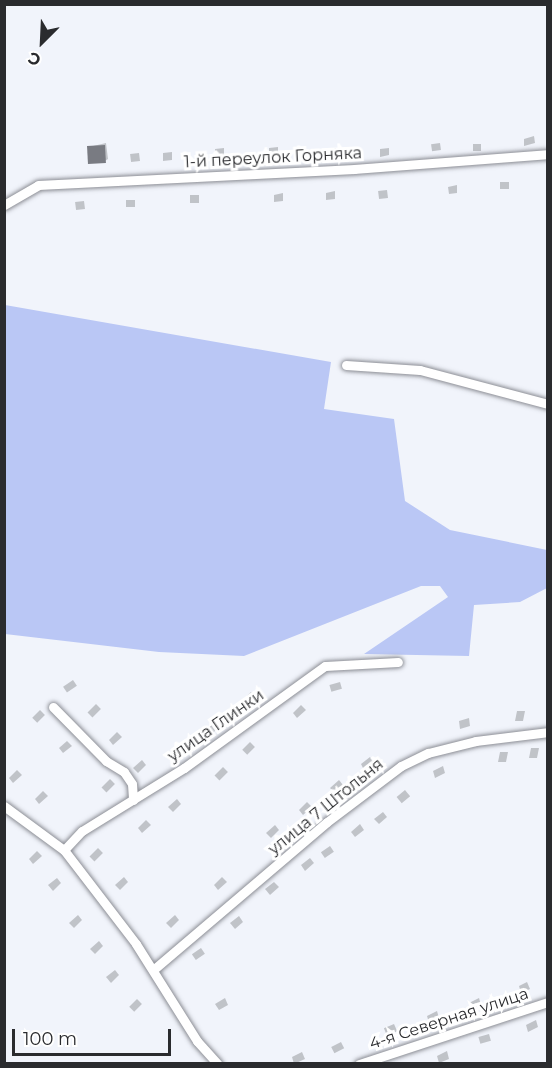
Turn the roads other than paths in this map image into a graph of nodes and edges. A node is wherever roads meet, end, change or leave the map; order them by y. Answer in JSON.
{"nodes":[{"id":1,"x":548,"y":154,"type":"edge"},
{"id":2,"x":4,"y":205,"type":"edge"},
{"id":3,"x":346,"y":365,"type":"dead end"},
{"id":4,"x":548,"y":404,"type":"edge"},
{"id":5,"x":398,"y":662,"type":"dead end"},
{"id":6,"x":53,"y":708,"type":"dead end"},
{"id":7,"x":548,"y":732,"type":"edge"},
{"id":8,"x":133,"y":800,"type":"junction"},
{"id":9,"x":4,"y":806,"type":"edge"},
{"id":10,"x":64,"y":850,"type":"junction"},
{"id":11,"x":153,"y":970,"type":"junction"},
{"id":12,"x":548,"y":1002,"type":"edge"},
{"id":13,"x":218,"y":1064,"type":"edge"},
{"id":14,"x":359,"y":1064,"type":"edge"}],
"edges":[{"from":1,"to":2,"type":"street","name":"1-й переулок Горняка"},
{"from":3,"to":4,"type":"street"},
{"from":5,"to":8,"type":"street","name":"улица Глинки"},
{"from":6,"to":8,"type":"street"},
{"from":7,"to":11,"type":"street","name":"улица 7 Штольня"},
{"from":8,"to":10,"type":"street","name":"улица Глинки"},
{"from":9,"to":10,"type":"street"},
{"from":10,"to":11,"type":"street"},
{"from":11,"to":13,"type":"street"},
{"from":12,"to":14,"type":"street","name":"4-я Северная улица"}]}
